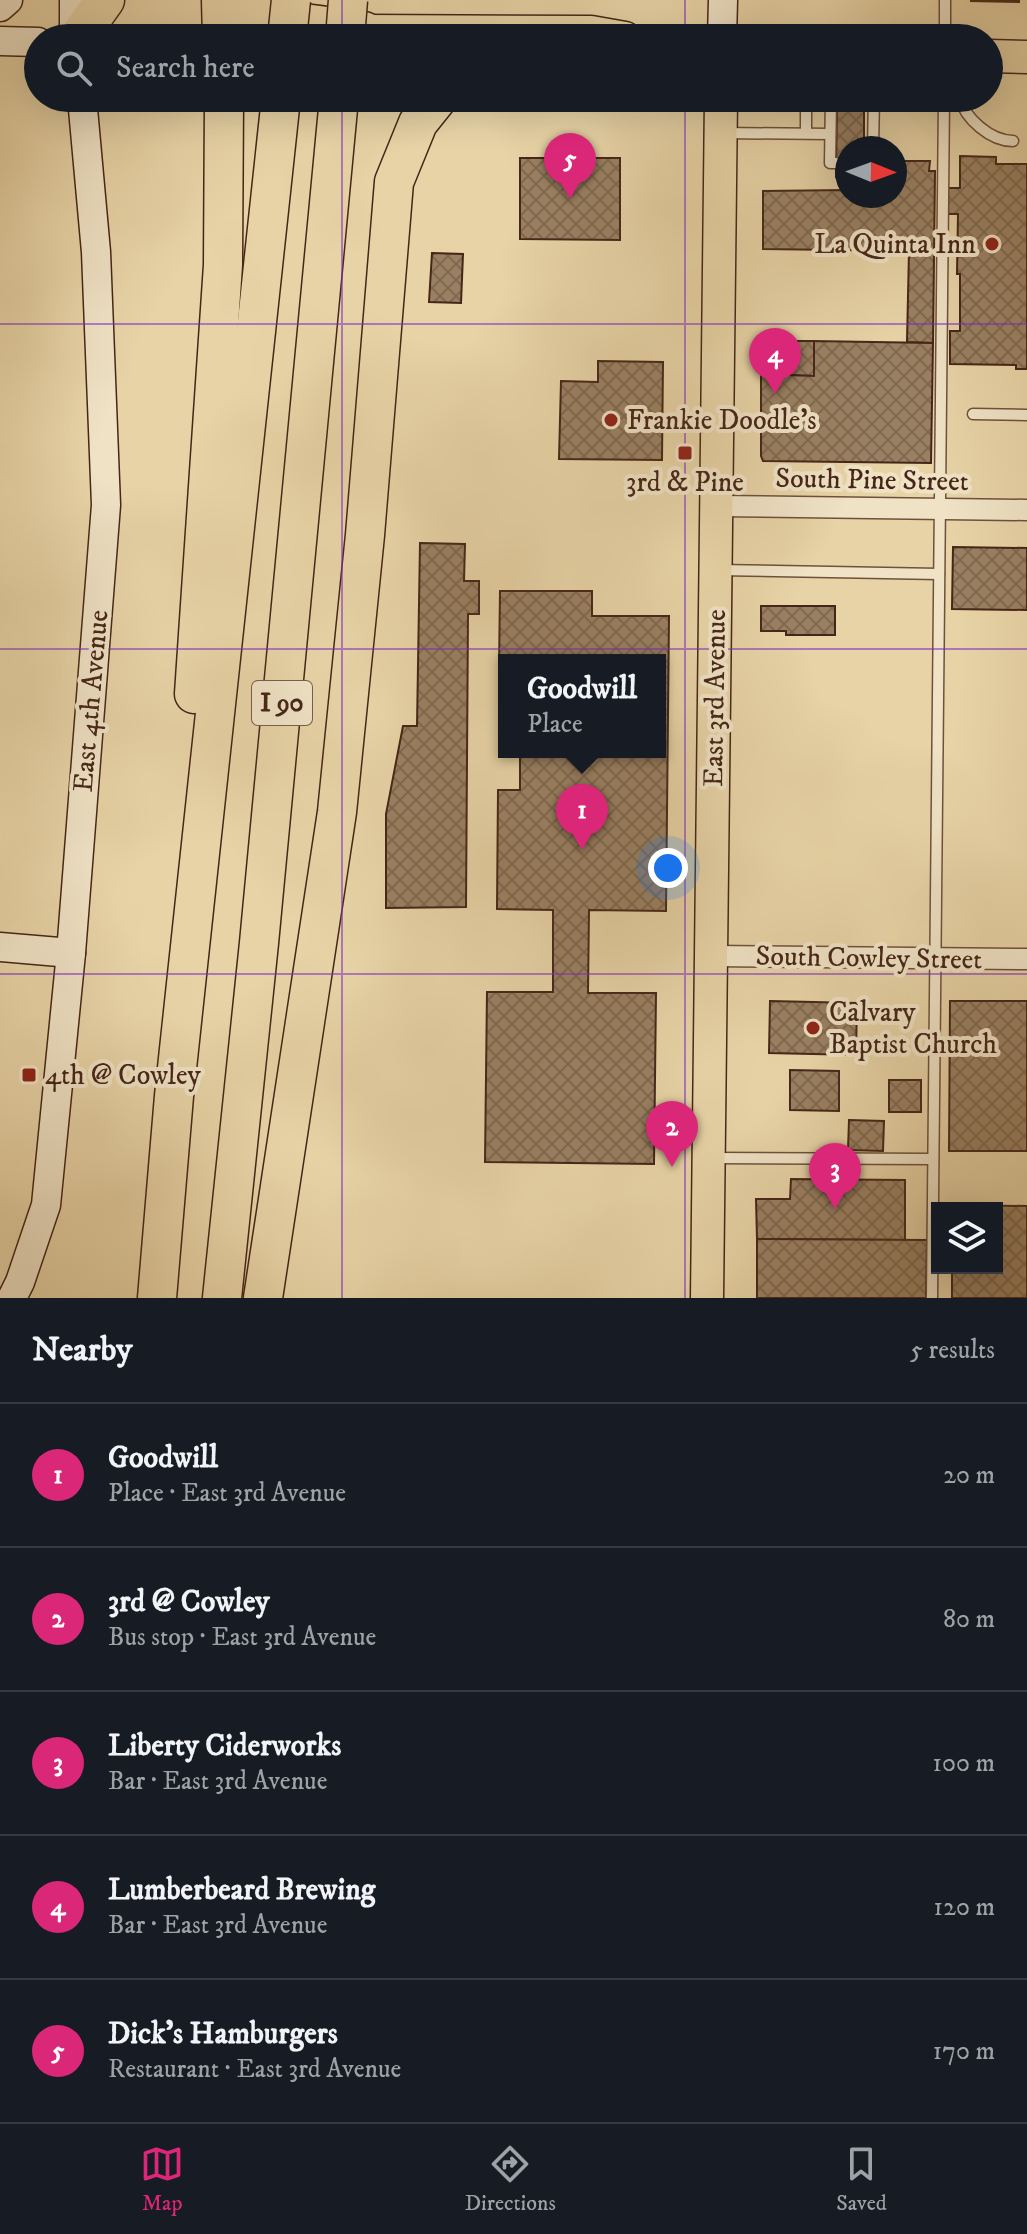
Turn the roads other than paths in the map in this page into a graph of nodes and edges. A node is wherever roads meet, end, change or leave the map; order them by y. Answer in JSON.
{"nodes":[{"id":1,"x":8,"y":0,"type":"edge"},
{"id":2,"x":74,"y":0,"type":"edge"},
{"id":3,"x":105,"y":0,"type":"edge"},
{"id":4,"x":222,"y":0,"type":"edge"},
{"id":5,"x":291,"y":0,"type":"edge"},
{"id":6,"x":723,"y":0,"type":"edge"},
{"id":7,"x":945,"y":0,"type":"edge"},
{"id":8,"x":0,"y":7,"type":"edge"},
{"id":9,"x":75,"y":24,"type":"edge"},
{"id":10,"x":87,"y":24,"type":"edge"},
{"id":11,"x":222,"y":24,"type":"edge"},
{"id":12,"x":288,"y":24,"type":"edge"},
{"id":13,"x":324,"y":24,"type":"edge"},
{"id":14,"x":722,"y":24,"type":"edge"},
{"id":15,"x":945,"y":24,"type":"edge"},
{"id":16,"x":0,"y":41,"type":"edge"},
{"id":17,"x":24,"y":42,"type":"edge"},
{"id":18,"x":1003,"y":56,"type":"edge"},
{"id":19,"x":1027,"y":57,"type":"edge"},
{"id":20,"x":83,"y":112,"type":"edge"},
{"id":21,"x":225,"y":112,"type":"edge"},
{"id":22,"x":280,"y":112,"type":"edge"},
{"id":23,"x":338,"y":112,"type":"edge"},
{"id":24,"x":427,"y":112,"type":"edge"},
{"id":25,"x":721,"y":112,"type":"edge"},
{"id":26,"x":806,"y":112,"type":"edge"},
{"id":27,"x":833,"y":112,"type":"edge"},
{"id":28,"x":871,"y":112,"type":"edge"},
{"id":29,"x":944,"y":112,"type":"edge"},
{"id":30,"x":966,"y":112,"type":"edge"},
{"id":31,"x":720,"y":133,"type":"junction"},
{"id":32,"x":806,"y":133,"type":"junction"},
{"id":33,"x":830,"y":134,"type":"junction"},
{"id":34,"x":871,"y":136,"type":"edge"},
{"id":35,"x":1013,"y":141,"type":"dead end"},
{"id":36,"x":835,"y":163,"type":"edge"},
{"id":37,"x":973,"y":414,"type":"dead end"},
{"id":38,"x":1027,"y":415,"type":"edge"},
{"id":39,"x":717,"y":506,"type":"junction"},
{"id":40,"x":940,"y":509,"type":"junction"},
{"id":41,"x":1027,"y":510,"type":"edge"},
{"id":42,"x":716,"y":570,"type":"junction"},
{"id":43,"x":939,"y":574,"type":"junction"},
{"id":44,"x":0,"y":947,"type":"edge"},
{"id":45,"x":71,"y":953,"type":"junction"},
{"id":46,"x":712,"y":956,"type":"junction"},
{"id":47,"x":935,"y":959,"type":"junction"},
{"id":48,"x":1027,"y":959,"type":"edge"},
{"id":49,"x":174,"y":1096,"type":"junction"},
{"id":50,"x":710,"y":1158,"type":"junction"},
{"id":51,"x":933,"y":1159,"type":"junction"},
{"id":52,"x":12,"y":1298,"type":"edge"},
{"id":53,"x":157,"y":1298,"type":"edge"},
{"id":54,"x":222,"y":1298,"type":"edge"},
{"id":55,"x":263,"y":1298,"type":"edge"},
{"id":56,"x":707,"y":1298,"type":"edge"},
{"id":57,"x":932,"y":1298,"type":"edge"}],
"edges":[{"from":1,"to":8,"type":"street"},
{"from":2,"to":9,"type":"street"},
{"from":3,"to":10,"type":"highway"},
{"from":4,"to":11,"type":"highway"},
{"from":4,"to":13,"type":"highway"},
{"from":5,"to":12,"type":"highway","bridge":true},
{"from":6,"to":14,"type":"street"},
{"from":7,"to":15,"type":"lane"},
{"from":16,"to":17,"type":"street"},
{"from":18,"to":19,"type":"main road"},
{"from":20,"to":45,"type":"street","name":"East 4th Avenue"},
{"from":21,"to":49,"type":"highway"},
{"from":22,"to":49,"type":"highway","number":"I 90"},
{"from":23,"to":54,"type":"highway","number":"I 90"},
{"from":24,"to":55,"type":"highway"},
{"from":25,"to":31,"type":"main road","name":"East 3rd Avenue"},
{"from":26,"to":32,"type":"lane"},
{"from":27,"to":33,"type":"lane"},
{"from":28,"to":34,"type":"lane"},
{"from":29,"to":40,"type":"lane"},
{"from":30,"to":35,"type":"lane"},
{"from":31,"to":32,"type":"lane"},
{"from":31,"to":39,"type":"main road","name":"East 3rd Avenue"},
{"from":32,"to":33,"type":"lane"},
{"from":33,"to":36,"type":"lane"},
{"from":37,"to":38,"type":"lane"},
{"from":39,"to":40,"type":"street","name":"South Pine Street"},
{"from":39,"to":42,"type":"main road","name":"East 3rd Avenue"},
{"from":40,"to":41,"type":"street","name":"South Pine Street"},
{"from":40,"to":43,"type":"lane"},
{"from":42,"to":43,"type":"lane"},
{"from":42,"to":46,"type":"main road","name":"East 3rd Avenue"},
{"from":43,"to":47,"type":"lane"},
{"from":44,"to":45,"type":"street"},
{"from":45,"to":52,"type":"street","name":"East 4th Avenue"},
{"from":46,"to":47,"type":"street","name":"South Cowley Street"},
{"from":46,"to":50,"type":"main road","name":"East 3rd Avenue"},
{"from":47,"to":48,"type":"street","name":"South Cowley Street"},
{"from":47,"to":51,"type":"lane"},
{"from":49,"to":53,"type":"highway","number":"I 90"},
{"from":50,"to":51,"type":"lane"},
{"from":50,"to":56,"type":"main road","name":"East 3rd Avenue"},
{"from":51,"to":57,"type":"lane"}]}
